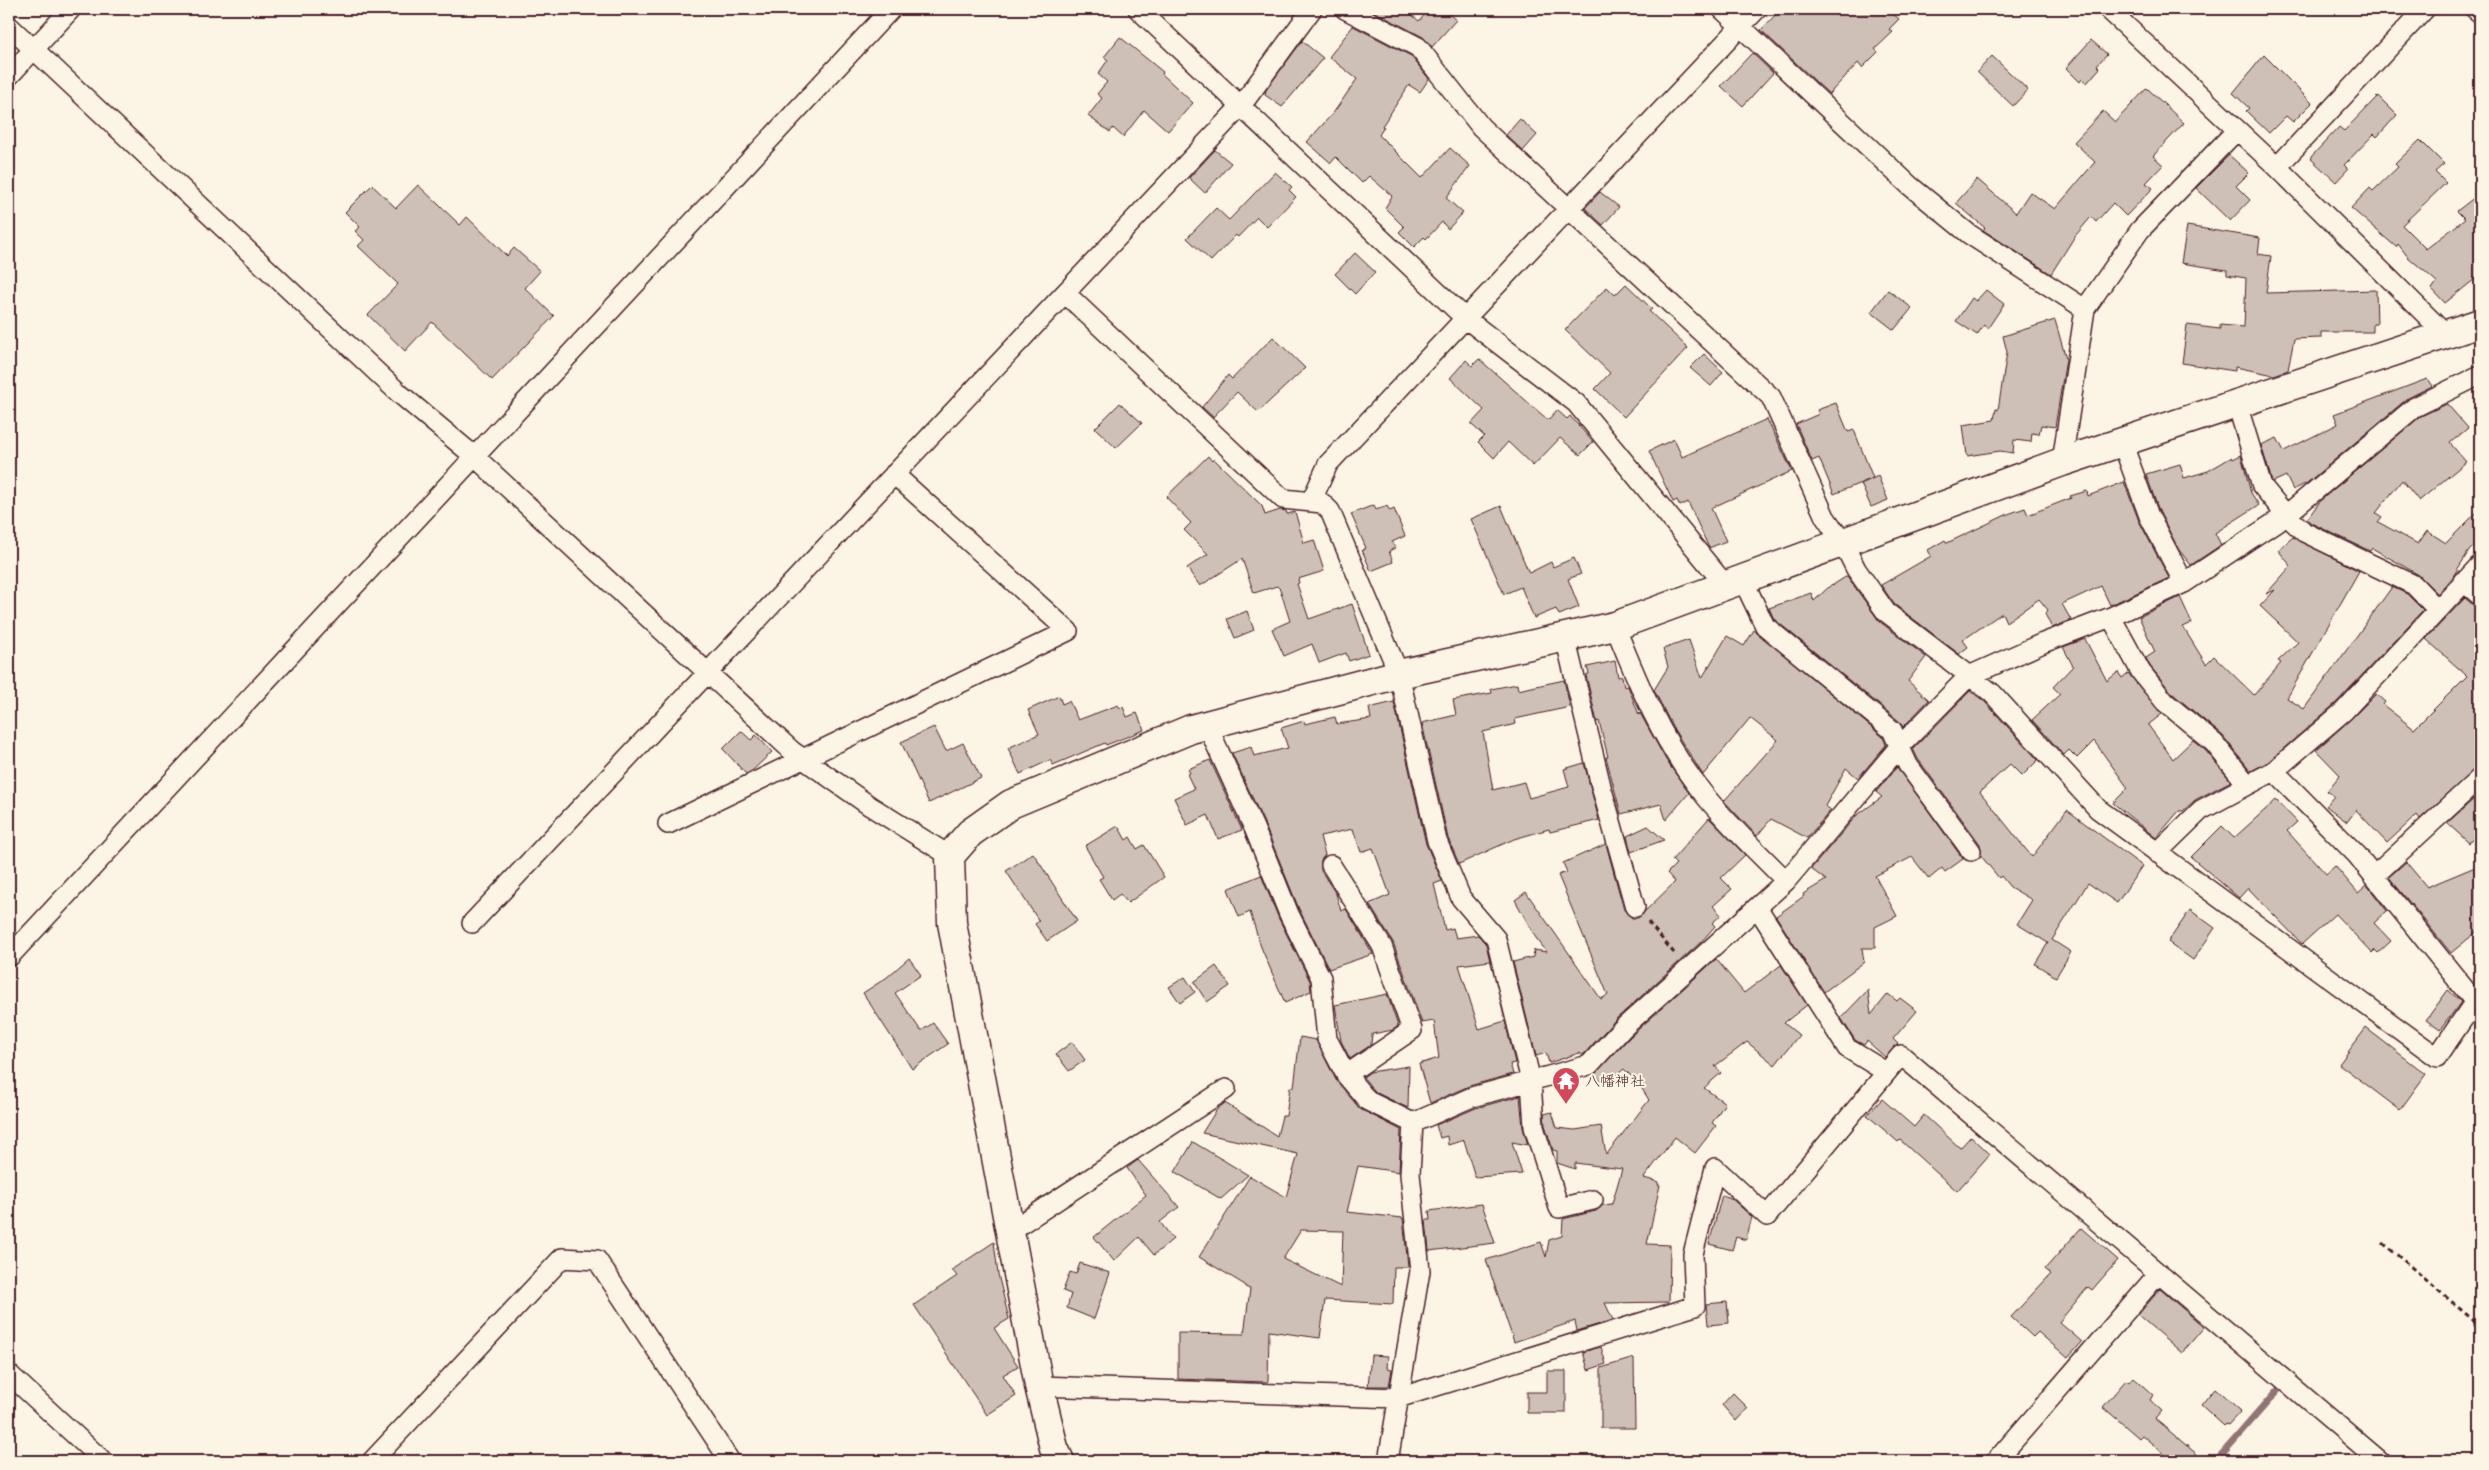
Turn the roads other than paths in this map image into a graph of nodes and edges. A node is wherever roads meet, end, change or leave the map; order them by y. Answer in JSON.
{"nodes":[{"id":1,"x":71,"y":9,"type":"edge"},
{"id":2,"x":891,"y":9,"type":"edge"},
{"id":3,"x":1138,"y":9,"type":"edge"},
{"id":4,"x":1312,"y":9,"type":"edge"},
{"id":5,"x":1345,"y":9,"type":"edge"},
{"id":6,"x":1722,"y":9,"type":"edge"},
{"id":7,"x":1757,"y":9,"type":"edge"},
{"id":8,"x":2108,"y":9,"type":"edge"},
{"id":9,"x":2425,"y":9,"type":"edge"},
{"id":10,"x":2475,"y":9,"type":"edge"},
{"id":11,"x":2480,"y":13,"type":"edge"},
{"id":12,"x":9,"y":26,"type":"edge"},
{"id":13,"x":1740,"y":26,"type":"junction"},
{"id":14,"x":33,"y":50,"type":"junction"},
{"id":15,"x":9,"y":76,"type":"edge"},
{"id":16,"x":1241,"y":106,"type":"junction"},
{"id":17,"x":2237,"y":130,"type":"junction"},
{"id":18,"x":2277,"y":167,"type":"junction"},
{"id":19,"x":1569,"y":209,"type":"junction"},
{"id":20,"x":1065,"y":293,"type":"junction"},
{"id":21,"x":2085,"y":308,"type":"junction"},
{"id":22,"x":1465,"y":318,"type":"junction"},
{"id":23,"x":2480,"y":323,"type":"edge"},
{"id":24,"x":2446,"y":335,"type":"junction"},
{"id":25,"x":2480,"y":375,"type":"edge"},
{"id":26,"x":2237,"y":404,"type":"junction"},
{"id":27,"x":2122,"y":442,"type":"junction"},
{"id":28,"x":474,"y":456,"type":"junction"},
{"id":29,"x":2062,"y":462,"type":"junction"},
{"id":30,"x":894,"y":474,"type":"junction"},
{"id":31,"x":1311,"y":502,"type":"junction"},
{"id":32,"x":2286,"y":515,"type":"junction"},
{"id":33,"x":1843,"y":543,"type":"junction"},
{"id":34,"x":2480,"y":565,"type":"edge"},
{"id":35,"x":2463,"y":581,"type":"junction"},
{"id":36,"x":1734,"y":583,"type":"junction"},
{"id":37,"x":2184,"y":583,"type":"junction"},
{"id":38,"x":2480,"y":596,"type":"edge"},
{"id":39,"x":2437,"y":609,"type":"junction"},
{"id":40,"x":2110,"y":617,"type":"junction"},
{"id":41,"x":1616,"y":626,"type":"junction"},
{"id":42,"x":1565,"y":638,"type":"junction"},
{"id":43,"x":707,"y":674,"type":"junction"},
{"id":44,"x":1398,"y":674,"type":"junction"},
{"id":45,"x":1969,"y":676,"type":"junction"},
{"id":46,"x":1206,"y":725,"type":"junction"},
{"id":47,"x":1900,"y":746,"type":"junction"},
{"id":48,"x":802,"y":759,"type":"junction"},
{"id":49,"x":2274,"y":771,"type":"junction"},
{"id":50,"x":2479,"y":782,"type":"edge"},
{"id":51,"x":2248,"y":785,"type":"junction"},
{"id":52,"x":668,"y":824,"type":"dead end"},
{"id":53,"x":1971,"y":851,"type":"dead end"},
{"id":54,"x":2157,"y":852,"type":"junction"},
{"id":55,"x":950,"y":856,"type":"junction"},
{"id":56,"x":1331,"y":865,"type":"dead end"},
{"id":57,"x":2374,"y":876,"type":"junction"},
{"id":58,"x":1786,"y":881,"type":"junction"},
{"id":59,"x":1635,"y":907,"type":"road end"},
{"id":60,"x":1757,"y":907,"type":"junction"},
{"id":61,"x":472,"y":923,"type":"dead end"},
{"id":62,"x":9,"y":957,"type":"edge"},
{"id":63,"x":2478,"y":998,"type":"edge"},
{"id":64,"x":1886,"y":1072,"type":"junction"},
{"id":65,"x":1346,"y":1075,"type":"junction"},
{"id":66,"x":1531,"y":1081,"type":"junction"},
{"id":67,"x":1226,"y":1089,"type":"dead end"},
{"id":68,"x":1413,"y":1123,"type":"junction"},
{"id":69,"x":1592,"y":1200,"type":"dead end"},
{"id":70,"x":1010,"y":1231,"type":"junction"},
{"id":71,"x":2159,"y":1273,"type":"junction"},
{"id":72,"x":9,"y":1374,"type":"edge"},
{"id":73,"x":1039,"y":1386,"type":"junction"},
{"id":74,"x":1398,"y":1398,"type":"junction"},
{"id":75,"x":103,"y":1461,"type":"edge"},
{"id":76,"x":372,"y":1461,"type":"edge"},
{"id":77,"x":730,"y":1461,"type":"edge"},
{"id":78,"x":1060,"y":1461,"type":"edge"},
{"id":79,"x":1388,"y":1461,"type":"edge"},
{"id":80,"x":1996,"y":1461,"type":"edge"},
{"id":81,"x":2380,"y":1461,"type":"edge"}],
"edges":[{"from":1,"to":14,"type":"street"},
{"from":2,"to":28,"type":"street"},
{"from":3,"to":16,"type":"street"},
{"from":4,"to":16,"type":"street"},
{"from":5,"to":19,"type":"street"},
{"from":6,"to":13,"type":"street"},
{"from":7,"to":13,"type":"street"},
{"from":8,"to":17,"type":"street"},
{"from":9,"to":18,"type":"street"},
{"from":10,"to":11,"type":"street"},
{"from":12,"to":14,"type":"street"},
{"from":13,"to":19,"type":"street"},
{"from":13,"to":21,"type":"street"},
{"from":14,"to":15,"type":"street"},
{"from":14,"to":28,"type":"street"},
{"from":16,"to":20,"type":"street"},
{"from":16,"to":22,"type":"street"},
{"from":17,"to":18,"type":"street"},
{"from":17,"to":21,"type":"street"},
{"from":18,"to":24,"type":"street"},
{"from":19,"to":22,"type":"street"},
{"from":19,"to":33,"type":"street"},
{"from":20,"to":30,"type":"street"},
{"from":20,"to":31,"type":"street"},
{"from":21,"to":29,"type":"street"},
{"from":22,"to":31,"type":"street"},
{"from":22,"to":36,"type":"street"},
{"from":23,"to":24,"type":"street"},
{"from":24,"to":26,"type":"street"},
{"from":25,"to":32,"type":"street"},
{"from":26,"to":27,"type":"street"},
{"from":26,"to":32,"type":"street"},
{"from":27,"to":29,"type":"street"},
{"from":27,"to":37,"type":"street"},
{"from":28,"to":43,"type":"street"},
{"from":28,"to":62,"type":"street"},
{"from":29,"to":33,"type":"street"},
{"from":30,"to":43,"type":"street"},
{"from":30,"to":48,"type":"street"},
{"from":31,"to":44,"type":"street"},
{"from":32,"to":37,"type":"street"},
{"from":32,"to":39,"type":"street"},
{"from":33,"to":36,"type":"street"},
{"from":33,"to":45,"type":"street"},
{"from":34,"to":35,"type":"street"},
{"from":35,"to":38,"type":"street"},
{"from":35,"to":39,"type":"street"},
{"from":36,"to":41,"type":"street"},
{"from":36,"to":47,"type":"street"},
{"from":37,"to":40,"type":"street"},
{"from":39,"to":49,"type":"street"},
{"from":40,"to":45,"type":"street"},
{"from":40,"to":51,"type":"street"},
{"from":41,"to":42,"type":"street"},
{"from":41,"to":58,"type":"street"},
{"from":42,"to":44,"type":"street"},
{"from":42,"to":59,"type":"street"},
{"from":43,"to":48,"type":"street"},
{"from":43,"to":61,"type":"street"},
{"from":44,"to":46,"type":"street"},
{"from":44,"to":66,"type":"street"},
{"from":45,"to":47,"type":"street"},
{"from":45,"to":54,"type":"street"},
{"from":46,"to":55,"type":"street"},
{"from":46,"to":65,"type":"street"},
{"from":47,"to":53,"type":"street"},
{"from":47,"to":58,"type":"street"},
{"from":48,"to":52,"type":"street"},
{"from":48,"to":55,"type":"street"},
{"from":49,"to":51,"type":"street"},
{"from":49,"to":57,"type":"street"},
{"from":50,"to":57,"type":"street"},
{"from":51,"to":54,"type":"street"},
{"from":54,"to":63,"type":"street"},
{"from":55,"to":70,"type":"street"},
{"from":56,"to":65,"type":"street"},
{"from":57,"to":63,"type":"street"},
{"from":58,"to":60,"type":"street"},
{"from":60,"to":64,"type":"street"},
{"from":60,"to":66,"type":"street"},
{"from":64,"to":71,"type":"street"},
{"from":64,"to":74,"type":"street"},
{"from":65,"to":68,"type":"street"},
{"from":66,"to":68,"type":"street"},
{"from":66,"to":69,"type":"street"},
{"from":67,"to":70,"type":"street"},
{"from":68,"to":74,"type":"street"},
{"from":70,"to":73,"type":"street"},
{"from":71,"to":80,"type":"street"},
{"from":71,"to":81,"type":"street"},
{"from":72,"to":75,"type":"street"},
{"from":73,"to":74,"type":"street"},
{"from":73,"to":78,"type":"street"},
{"from":74,"to":79,"type":"street"},
{"from":76,"to":77,"type":"street"}]}
